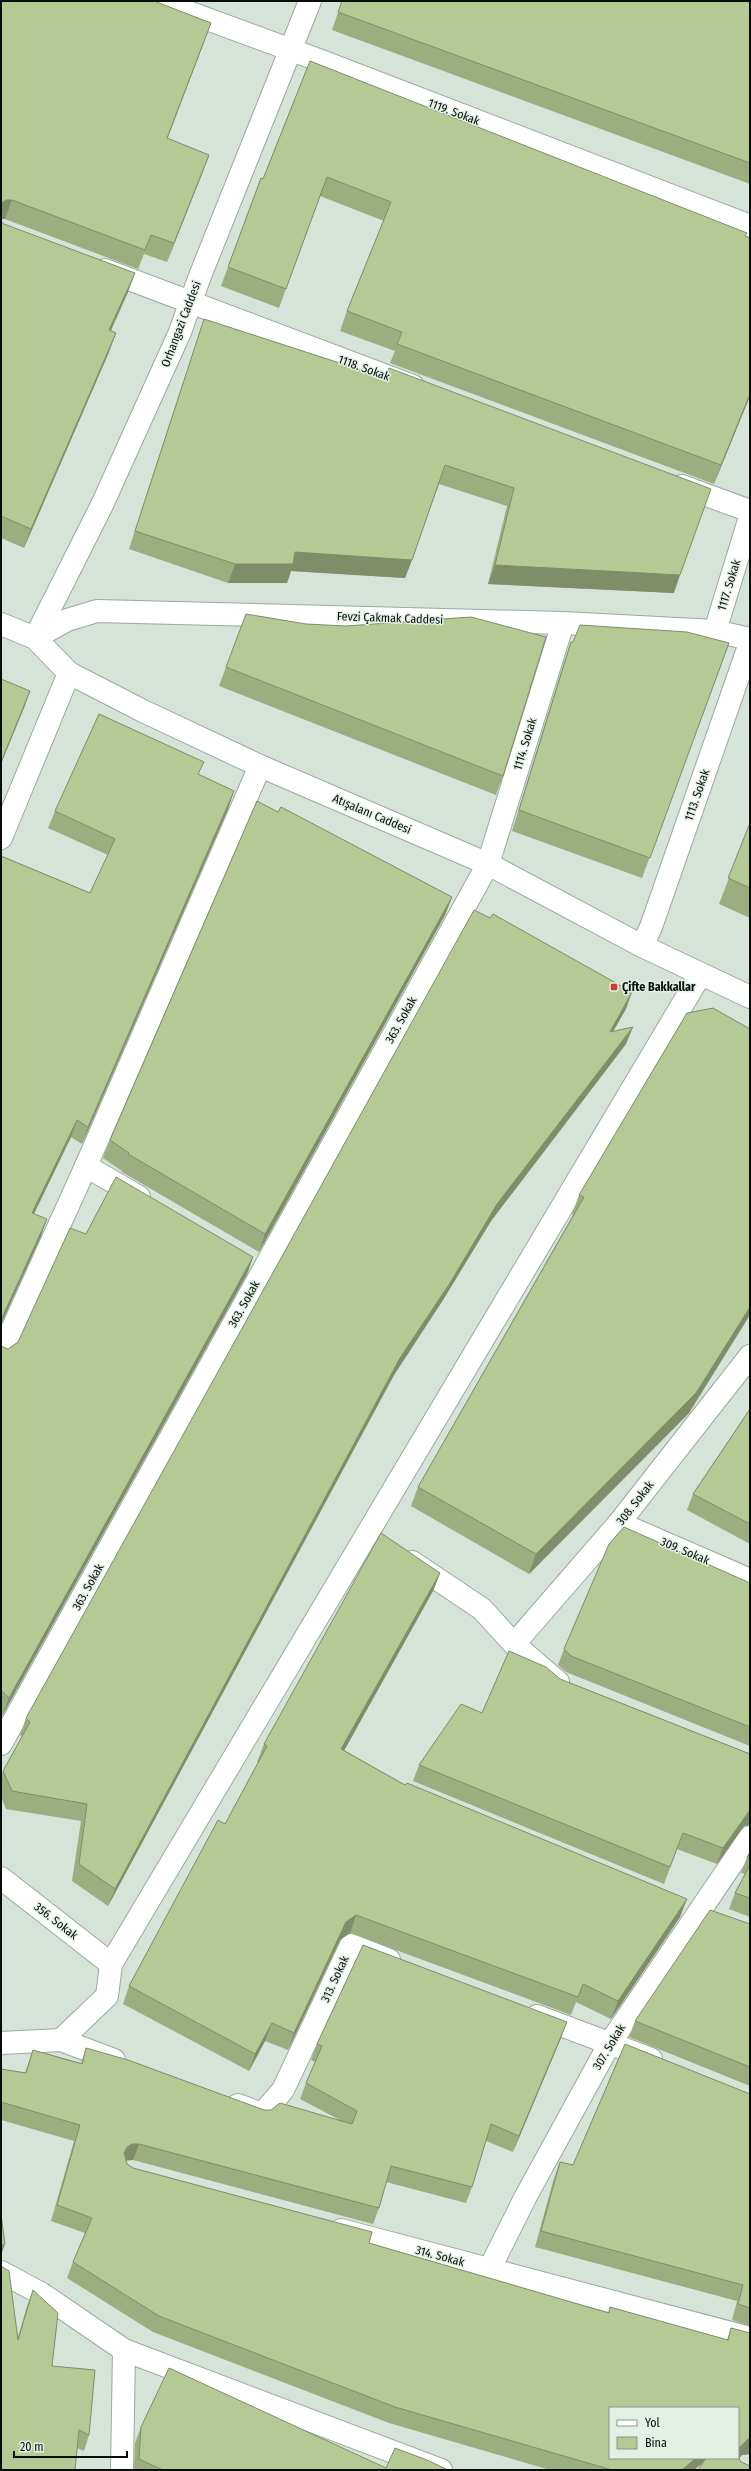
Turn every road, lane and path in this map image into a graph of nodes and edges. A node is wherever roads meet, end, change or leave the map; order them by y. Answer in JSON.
{"nodes":[{"id":1,"x":158,"y":1,"type":"edge"},
{"id":2,"x":310,"y":1,"type":"edge"},
{"id":3,"x":291,"y":51,"type":"junction"},
{"id":4,"x":750,"y":226,"type":"edge"},
{"id":5,"x":88,"y":263,"type":"edge"},
{"id":6,"x":191,"y":303,"type":"junction"},
{"id":7,"x":432,"y":393,"type":"edge"},
{"id":8,"x":661,"y":478,"type":"edge"},
{"id":9,"x":750,"y":511,"type":"edge"},
{"id":10,"x":750,"y":517,"type":"edge"},
{"id":11,"x":563,"y":623,"type":"junction"},
{"id":12,"x":1,"y":624,"type":"edge"},
{"id":13,"x":715,"y":631,"type":"junction"},
{"id":14,"x":35,"y":638,"type":"junction"},
{"id":15,"x":750,"y":639,"type":"edge"},
{"id":16,"x":750,"y":643,"type":"edge"},
{"id":17,"x":69,"y":672,"type":"junction"},
{"id":18,"x":260,"y":766,"type":"junction"},
{"id":19,"x":1,"y":838,"type":"edge"},
{"id":20,"x":488,"y":864,"type":"junction"},
{"id":21,"x":642,"y":946,"type":"junction"},
{"id":22,"x":700,"y":975,"type":"junction"},
{"id":23,"x":750,"y":997,"type":"edge"},
{"id":24,"x":86,"y":1166,"type":"junction"},
{"id":25,"x":154,"y":1206,"type":"edge"},
{"id":26,"x":243,"y":1257,"type":"edge"},
{"id":27,"x":263,"y":1269,"type":"junction"},
{"id":28,"x":1,"y":1354,"type":"edge"},
{"id":29,"x":750,"y":1356,"type":"edge"},
{"id":30,"x":619,"y":1523,"type":"junction"},
{"id":31,"x":369,"y":1532,"type":"junction"},
{"id":32,"x":750,"y":1580,"type":"edge"},
{"id":33,"x":514,"y":1644,"type":"junction"},
{"id":34,"x":574,"y":1689,"type":"edge"},
{"id":35,"x":1,"y":1744,"type":"edge"},
{"id":36,"x":750,"y":1837,"type":"edge"},
{"id":37,"x":1,"y":1878,"type":"edge"},
{"id":38,"x":679,"y":1903,"type":"edge"},
{"id":39,"x":701,"y":1912,"type":"junction"},
{"id":40,"x":722,"y":1919,"type":"edge"},
{"id":41,"x":111,"y":1964,"type":"junction"},
{"id":42,"x":407,"y":1967,"type":"edge"},
{"id":43,"x":516,"y":2008,"type":"edge"},
{"id":44,"x":61,"y":2040,"type":"junction"},
{"id":45,"x":1,"y":2043,"type":"edge"},
{"id":46,"x":610,"y":2043,"type":"junction"},
{"id":47,"x":669,"y":2067,"type":"edge"},
{"id":48,"x":135,"y":2068,"type":"edge"},
{"id":49,"x":217,"y":2098,"type":"edge"},
{"id":50,"x":321,"y":2224,"type":"edge"},
{"id":51,"x":489,"y":2270,"type":"junction"},
{"id":52,"x":1,"y":2272,"type":"edge"},
{"id":53,"x":750,"y":2338,"type":"edge"},
{"id":54,"x":124,"y":2350,"type":"junction"},
{"id":55,"x":122,"y":2470,"type":"edge"},
{"id":56,"x":441,"y":2470,"type":"edge"}],
"edges":[{"from":1,"to":3,"type":"street","name":"1119. Sokak"},
{"from":2,"to":3,"type":"street","name":"Orhangazi Caddesi"},
{"from":3,"to":4,"type":"street","name":"1119. Sokak"},
{"from":3,"to":6,"type":"street","name":"Orhangazi Caddesi"},
{"from":5,"to":6,"type":"street","name":"1118. Sokak"},
{"from":6,"to":7,"type":"street","name":"1118. Sokak"},
{"from":6,"to":14,"type":"street","name":"Orhangazi Caddesi"},
{"from":8,"to":9,"type":"street"},
{"from":10,"to":13,"type":"street","name":"1117. Sokak"},
{"from":11,"to":13,"type":"street","name":"Fevzi Çakmak Caddesi"},
{"from":11,"to":14,"type":"street","name":"Fevzi Çakmak Caddesi"},
{"from":11,"to":20,"type":"street","name":"1114. Sokak"},
{"from":12,"to":14,"type":"street","name":"Atışalanı Caddesi"},
{"from":13,"to":15,"type":"street","name":"Fevzi Çakmak Caddesi"},
{"from":14,"to":17,"type":"street","name":"Atışalanı Caddesi"},
{"from":16,"to":21,"type":"street","name":"1113. Sokak"},
{"from":17,"to":18,"type":"street","name":"Atışalanı Caddesi"},
{"from":17,"to":19,"type":"street"},
{"from":18,"to":20,"type":"street","name":"Atışalanı Caddesi"},
{"from":18,"to":24,"type":"street"},
{"from":20,"to":21,"type":"street","name":"Atışalanı Caddesi"},
{"from":20,"to":27,"type":"street","name":"363. Sokak"},
{"from":21,"to":22,"type":"street","name":"Atışalanı Caddesi"},
{"from":22,"to":23,"type":"street","name":"Atışalanı Caddesi"},
{"from":22,"to":31,"type":"street"},
{"from":24,"to":25,"type":"street"},
{"from":24,"to":28,"type":"street"},
{"from":26,"to":27,"type":"street"},
{"from":27,"to":35,"type":"street","name":"363. Sokak"},
{"from":29,"to":30,"type":"street","name":"308. Sokak"},
{"from":30,"to":32,"type":"street","name":"309. Sokak"},
{"from":30,"to":33,"type":"street","name":"308. Sokak"},
{"from":31,"to":33,"type":"street"},
{"from":31,"to":41,"type":"street"},
{"from":33,"to":34,"type":"street"},
{"from":36,"to":39,"type":"street","name":"307. Sokak"},
{"from":37,"to":41,"type":"street","name":"356. Sokak"},
{"from":38,"to":39,"type":"street"},
{"from":39,"to":40,"type":"street"},
{"from":39,"to":46,"type":"street","name":"307. Sokak"},
{"from":41,"to":44,"type":"street"},
{"from":42,"to":49,"type":"street","name":"313. Sokak"},
{"from":43,"to":46,"type":"street"},
{"from":44,"to":45,"type":"street"},
{"from":44,"to":48,"type":"street"},
{"from":46,"to":47,"type":"street"},
{"from":46,"to":51,"type":"street","name":"307. Sokak"},
{"from":50,"to":51,"type":"street","name":"314. Sokak"},
{"from":51,"to":53,"type":"street","name":"314. Sokak"},
{"from":52,"to":54,"type":"street"},
{"from":54,"to":55,"type":"street"},
{"from":54,"to":56,"type":"street"}]}
